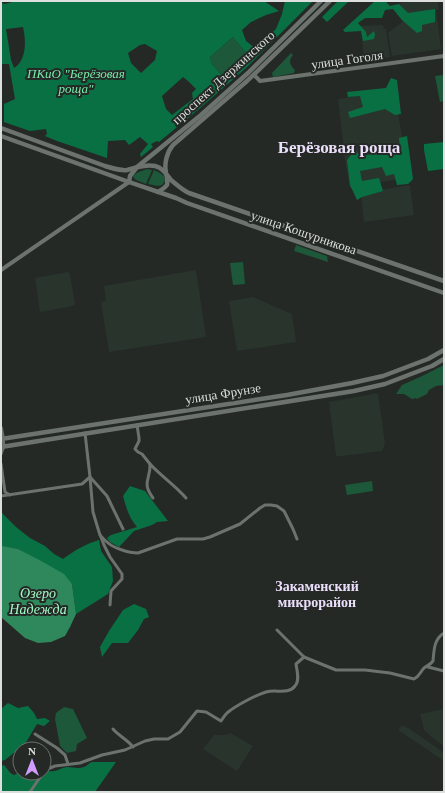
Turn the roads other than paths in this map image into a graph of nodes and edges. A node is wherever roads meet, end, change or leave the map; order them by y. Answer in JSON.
{"nodes":[{"id":1,"x":321,"y":1,"type":"edge"},
{"id":2,"x":330,"y":1,"type":"edge"},
{"id":3,"x":444,"y":56,"type":"edge"},
{"id":4,"x":254,"y":74,"type":"junction"},
{"id":5,"x":1,"y":128,"type":"edge"},
{"id":6,"x":1,"y":136,"type":"edge"},
{"id":7,"x":137,"y":167,"type":"junction"},
{"id":8,"x":166,"y":173,"type":"junction"},
{"id":9,"x":129,"y":182,"type":"junction"},
{"id":10,"x":158,"y":192,"type":"junction"},
{"id":11,"x":1,"y":270,"type":"edge"},
{"id":12,"x":444,"y":281,"type":"edge"},
{"id":13,"x":444,"y":293,"type":"edge"},
{"id":14,"x":444,"y":350,"type":"edge"},
{"id":15,"x":444,"y":359,"type":"edge"},
{"id":16,"x":260,"y":399,"type":"junction"},
{"id":17,"x":227,"y":404,"type":"junction"},
{"id":18,"x":262,"y":406,"type":"junction"},
{"id":19,"x":228,"y":411,"type":"junction"},
{"id":20,"x":137,"y":425,"type":"junction"},
{"id":21,"x":1,"y":428,"type":"edge"},
{"id":22,"x":84,"y":433,"type":"junction"},
{"id":23,"x":2,"y":439,"type":"edge"},
{"id":24,"x":2,"y":446,"type":"edge"},
{"id":25,"x":1,"y":454,"type":"edge"},
{"id":26,"x":1,"y":464,"type":"edge"},
{"id":27,"x":150,"y":464,"type":"junction"},
{"id":28,"x":90,"y":477,"type":"junction"},
{"id":29,"x":10,"y":495,"type":"junction"},
{"id":30,"x":1,"y":496,"type":"edge"},
{"id":31,"x":153,"y":498,"type":"dead end"},
{"id":32,"x":186,"y":498,"type":"dead end"},
{"id":33,"x":123,"y":529,"type":"dead end"},
{"id":34,"x":100,"y":535,"type":"junction"},
{"id":35,"x":297,"y":539,"type":"dead end"},
{"id":36,"x":110,"y":604,"type":"dead end"},
{"id":37,"x":277,"y":630,"type":"dead end"},
{"id":38,"x":444,"y":633,"type":"edge"},
{"id":39,"x":304,"y":657,"type":"junction"},
{"id":40,"x":426,"y":667,"type":"junction"},
{"id":41,"x":444,"y":670,"type":"edge"},
{"id":42,"x":113,"y":729,"type":"dead end"},
{"id":43,"x":35,"y":734,"type":"dead end"},
{"id":44,"x":133,"y":746,"type":"junction"},
{"id":45,"x":68,"y":764,"type":"junction"},
{"id":46,"x":52,"y":768,"type":"edge"},
{"id":47,"x":38,"y":781,"type":"edge"},
{"id":48,"x":30,"y":792,"type":"edge"}],
"edges":[{"from":1,"to":7,"type":"main road","name":"проспект Дзержинского"},
{"from":2,"to":4,"type":"main road","name":"проспект Дзержинского"},
{"from":3,"to":4,"type":"street","name":"улица Гоголя"},
{"from":4,"to":8,"type":"main road","name":"проспект Дзержинского"},
{"from":5,"to":7,"type":"main road"},
{"from":6,"to":9,"type":"main road"},
{"from":7,"to":8,"type":"main road"},
{"from":7,"to":9,"type":"main road"},
{"from":8,"to":10,"type":"main road","name":"проспект Дзержинского"},
{"from":8,"to":12,"type":"main road","name":"улица Кошурникова"},
{"from":9,"to":10,"type":"main road","name":"улица Кошурникова"},
{"from":9,"to":11,"type":"street"},
{"from":10,"to":13,"type":"main road","name":"улица Кошурникова"},
{"from":14,"to":16,"type":"main road","name":"улица Фрунзе"},
{"from":15,"to":18,"type":"main road","name":"улица Фрунзе"},
{"from":16,"to":17,"type":"main road","name":"улица Фрунзе"},
{"from":16,"to":18,"type":"main road"},
{"from":17,"to":19,"type":"main road"},
{"from":17,"to":23,"type":"main road","name":"улица Фрунзе"},
{"from":18,"to":19,"type":"main road","name":"улица Фрунзе"},
{"from":19,"to":20,"type":"main road","name":"улица Фрунзе"},
{"from":20,"to":22,"type":"main road","name":"улица Фрунзе"},
{"from":20,"to":27,"type":"street"},
{"from":21,"to":23,"type":"street"},
{"from":22,"to":24,"type":"main road","name":"улица Фрунзе"},
{"from":22,"to":28,"type":"street"},
{"from":23,"to":24,"type":"street"},
{"from":24,"to":25,"type":"street"},
{"from":26,"to":29,"type":"street"},
{"from":27,"to":31,"type":"street"},
{"from":27,"to":32,"type":"street"},
{"from":28,"to":29,"type":"street"},
{"from":28,"to":33,"type":"street"},
{"from":28,"to":34,"type":"street"},
{"from":29,"to":30,"type":"street"},
{"from":34,"to":35,"type":"street"},
{"from":34,"to":36,"type":"street"},
{"from":37,"to":39,"type":"street"},
{"from":38,"to":40,"type":"street"},
{"from":39,"to":40,"type":"street"},
{"from":39,"to":44,"type":"street"},
{"from":40,"to":41,"type":"street"},
{"from":42,"to":44,"type":"street"},
{"from":43,"to":45,"type":"street"},
{"from":44,"to":45,"type":"street"},
{"from":45,"to":46,"type":"street"},
{"from":47,"to":48,"type":"street"}]}
